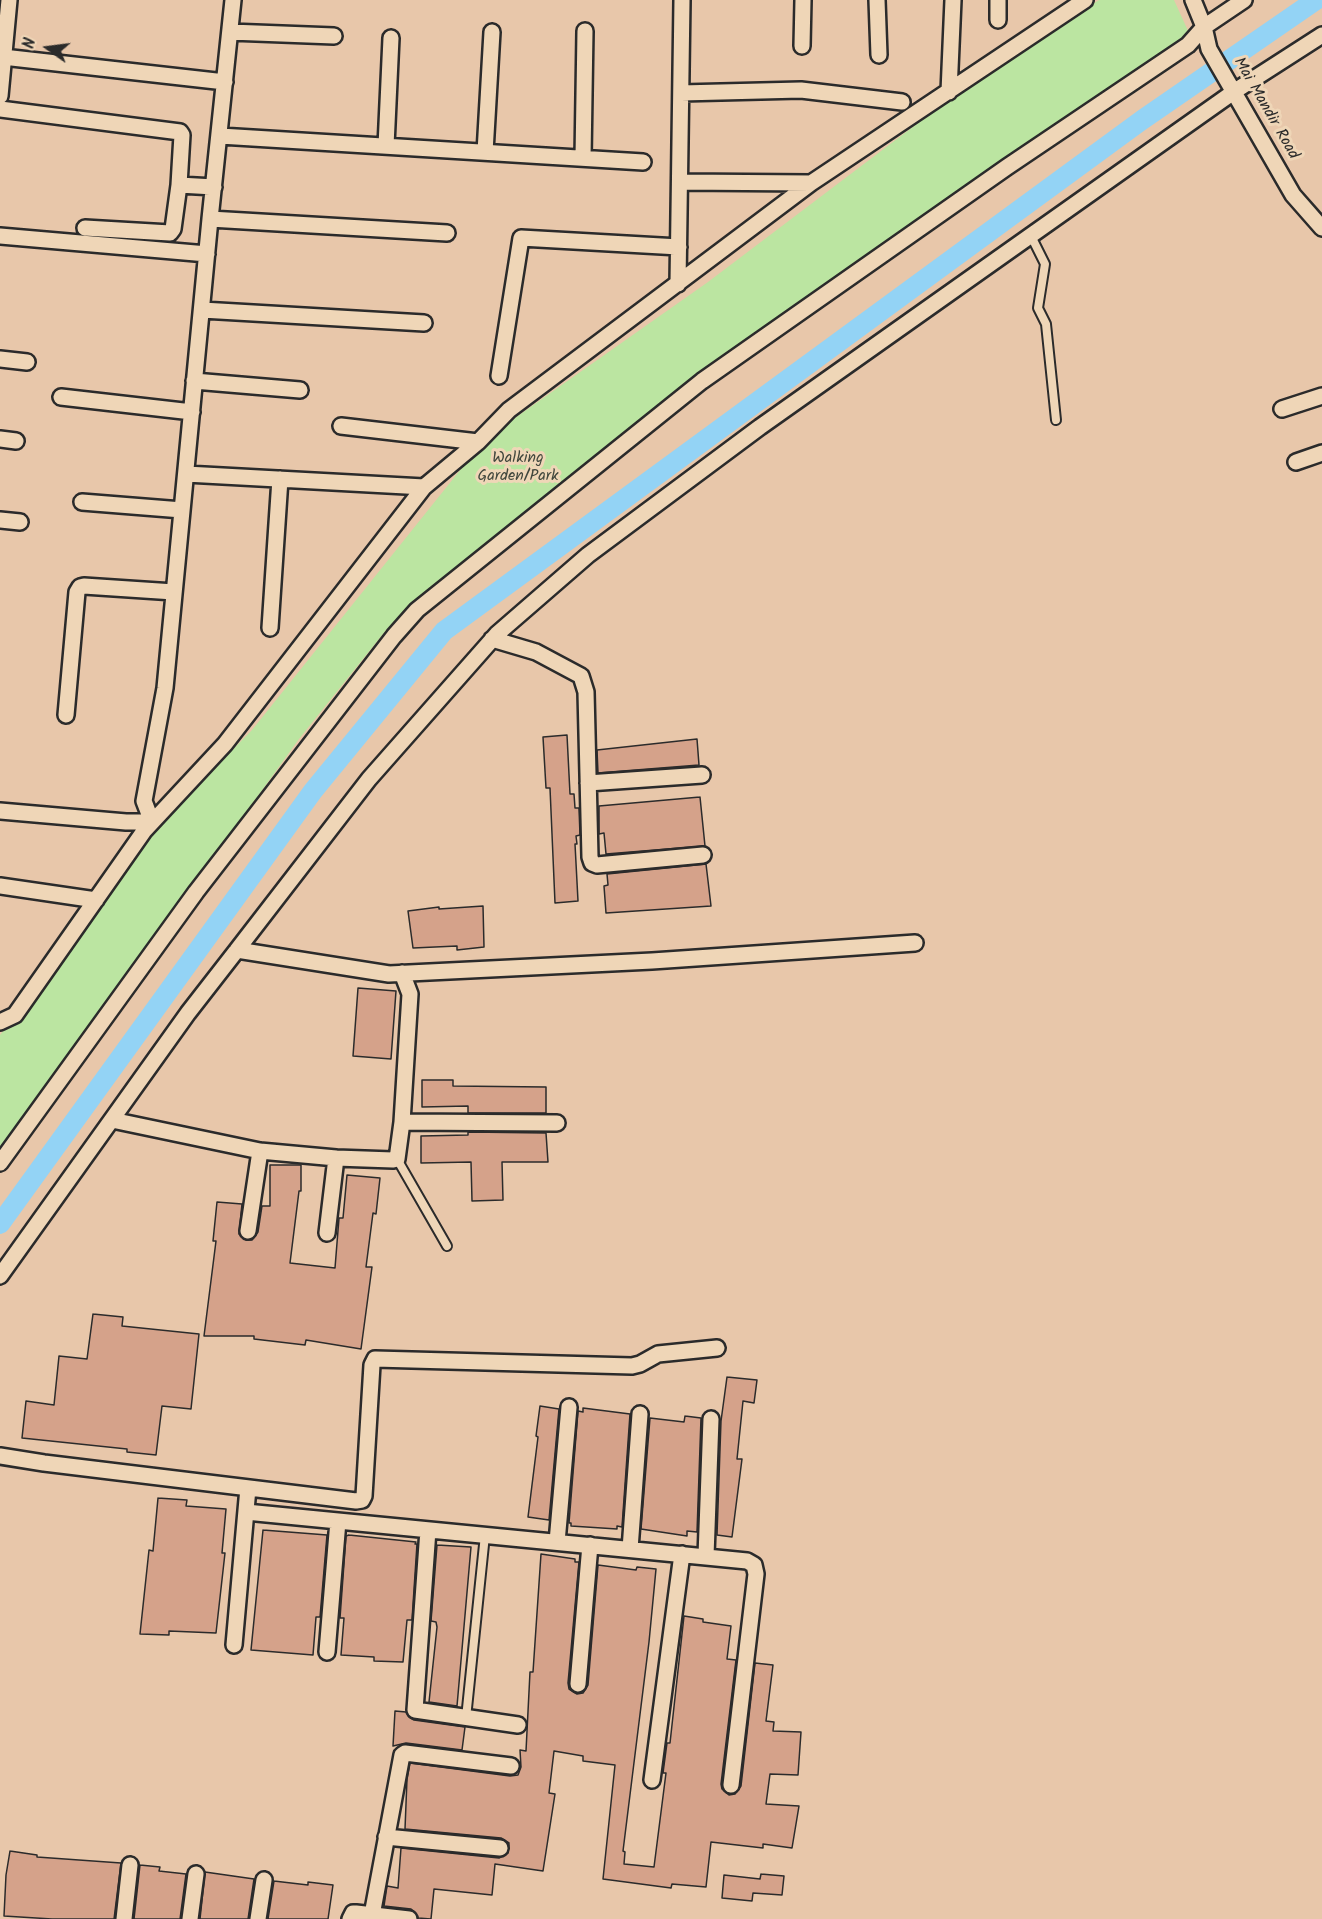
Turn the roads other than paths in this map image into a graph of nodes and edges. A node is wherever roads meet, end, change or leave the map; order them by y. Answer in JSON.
{"nodes":[{"id":1,"x":9,"y":0,"type":"edge"},
{"id":2,"x":234,"y":0,"type":"edge"},
{"id":3,"x":682,"y":0,"type":"edge"},
{"id":4,"x":803,"y":0,"type":"edge"},
{"id":5,"x":877,"y":0,"type":"edge"},
{"id":6,"x":953,"y":0,"type":"edge"},
{"id":7,"x":998,"y":0,"type":"edge"},
{"id":8,"x":1085,"y":0,"type":"edge"},
{"id":9,"x":1193,"y":0,"type":"edge"},
{"id":10,"x":1244,"y":0,"type":"edge"},
{"id":11,"x":998,"y":20,"type":"dead end"},
{"id":12,"x":1204,"y":27,"type":"junction"},
{"id":13,"x":585,"y":31,"type":"dead end"},
{"id":14,"x":492,"y":32,"type":"dead end"},
{"id":15,"x":231,"y":33,"type":"junction"},
{"id":16,"x":1322,"y":35,"type":"edge"},
{"id":17,"x":334,"y":36,"type":"dead end"},
{"id":18,"x":391,"y":38,"type":"dead end"},
{"id":19,"x":802,"y":46,"type":"dead end"},
{"id":20,"x":879,"y":55,"type":"dead end"},
{"id":21,"x":3,"y":57,"type":"junction"},
{"id":22,"x":225,"y":82,"type":"junction"},
{"id":23,"x":949,"y":92,"type":"junction"},
{"id":24,"x":1235,"y":92,"type":"junction"},
{"id":25,"x":681,"y":93,"type":"junction"},
{"id":26,"x":0,"y":96,"type":"edge"},
{"id":27,"x":902,"y":102,"type":"dead end"},
{"id":28,"x":0,"y":109,"type":"edge"},
{"id":29,"x":220,"y":136,"type":"junction"},
{"id":30,"x":386,"y":146,"type":"junction"},
{"id":31,"x":485,"y":152,"type":"junction"},
{"id":32,"x":583,"y":158,"type":"junction"},
{"id":33,"x":643,"y":162,"type":"dead end"},
{"id":34,"x":680,"y":182,"type":"junction"},
{"id":35,"x":811,"y":183,"type":"junction"},
{"id":36,"x":179,"y":185,"type":"junction"},
{"id":37,"x":214,"y":188,"type":"junction"},
{"id":38,"x":210,"y":219,"type":"junction"},
{"id":39,"x":84,"y":228,"type":"dead end"},
{"id":40,"x":1322,"y":228,"type":"edge"},
{"id":41,"x":447,"y":233,"type":"dead end"},
{"id":42,"x":0,"y":236,"type":"edge"},
{"id":43,"x":1031,"y":236,"type":"junction"},
{"id":44,"x":679,"y":247,"type":"junction"},
{"id":45,"x":207,"y":254,"type":"junction"},
{"id":46,"x":678,"y":284,"type":"junction"},
{"id":47,"x":202,"y":310,"type":"junction"},
{"id":48,"x":424,"y":323,"type":"dead end"},
{"id":49,"x":0,"y":359,"type":"edge"},
{"id":50,"x":27,"y":362,"type":"dead end"},
{"id":51,"x":499,"y":376,"type":"dead end"},
{"id":52,"x":194,"y":381,"type":"junction"},
{"id":53,"x":300,"y":390,"type":"dead end"},
{"id":54,"x":1322,"y":396,"type":"edge"},
{"id":55,"x":61,"y":397,"type":"dead end"},
{"id":56,"x":1282,"y":410,"type":"dead end"},
{"id":57,"x":192,"y":412,"type":"junction"},
{"id":58,"x":1056,"y":420,"type":"dead end"},
{"id":59,"x":341,"y":426,"type":"dead end"},
{"id":60,"x":478,"y":442,"type":"junction"},
{"id":61,"x":1322,"y":453,"type":"edge"},
{"id":62,"x":1296,"y":462,"type":"dead end"},
{"id":63,"x":186,"y":474,"type":"junction"},
{"id":64,"x":280,"y":479,"type":"junction"},
{"id":65,"x":424,"y":487,"type":"junction"},
{"id":66,"x":82,"y":502,"type":"dead end"},
{"id":67,"x":182,"y":510,"type":"junction"},
{"id":68,"x":0,"y":520,"type":"edge"},
{"id":69,"x":21,"y":522,"type":"dead end"},
{"id":70,"x":174,"y":592,"type":"junction"},
{"id":71,"x":270,"y":628,"type":"dead end"},
{"id":72,"x":492,"y":639,"type":"junction"},
{"id":73,"x":66,"y":715,"type":"dead end"},
{"id":74,"x":702,"y":775,"type":"dead end"},
{"id":75,"x":588,"y":783,"type":"junction"},
{"id":76,"x":0,"y":811,"type":"edge"},
{"id":77,"x":152,"y":822,"type":"junction"},
{"id":78,"x":703,"y":855,"type":"dead end"},
{"id":79,"x":0,"y":886,"type":"edge"},
{"id":80,"x":96,"y":900,"type":"junction"},
{"id":81,"x":915,"y":943,"type":"dead end"},
{"id":82,"x":237,"y":950,"type":"junction"},
{"id":83,"x":402,"y":973,"type":"junction"},
{"id":84,"x":0,"y":1022,"type":"edge"},
{"id":85,"x":112,"y":1120,"type":"junction"},
{"id":86,"x":402,"y":1122,"type":"junction"},
{"id":87,"x":556,"y":1123,"type":"dead end"},
{"id":88,"x":260,"y":1151,"type":"junction"},
{"id":89,"x":336,"y":1158,"type":"junction"},
{"id":90,"x":398,"y":1159,"type":"junction"},
{"id":91,"x":0,"y":1163,"type":"edge"},
{"id":92,"x":248,"y":1231,"type":"dead end"},
{"id":93,"x":327,"y":1233,"type":"dead end"},
{"id":94,"x":447,"y":1246,"type":"dead end"},
{"id":95,"x":0,"y":1276,"type":"edge"},
{"id":96,"x":717,"y":1348,"type":"dead end"},
{"id":97,"x":569,"y":1407,"type":"dead end"},
{"id":98,"x":640,"y":1414,"type":"dead end"},
{"id":99,"x":711,"y":1419,"type":"dead end"},
{"id":100,"x":0,"y":1456,"type":"edge"},
{"id":101,"x":248,"y":1488,"type":"junction"},
{"id":102,"x":246,"y":1512,"type":"junction"},
{"id":103,"x":338,"y":1521,"type":"junction"},
{"id":104,"x":428,"y":1530,"type":"junction"},
{"id":105,"x":485,"y":1535,"type":"junction"},
{"id":106,"x":557,"y":1542,"type":"junction"},
{"id":107,"x":590,"y":1545,"type":"junction"},
{"id":108,"x":630,"y":1549,"type":"junction"},
{"id":109,"x":682,"y":1554,"type":"junction"},
{"id":110,"x":706,"y":1556,"type":"junction"},
{"id":111,"x":234,"y":1645,"type":"dead end"},
{"id":112,"x":327,"y":1652,"type":"dead end"},
{"id":113,"x":578,"y":1684,"type":"dead end"},
{"id":114,"x":466,"y":1718,"type":"junction"},
{"id":115,"x":518,"y":1725,"type":"dead end"},
{"id":116,"x":511,"y":1766,"type":"dead end"},
{"id":117,"x":652,"y":1779,"type":"dead end"},
{"id":118,"x":731,"y":1785,"type":"dead end"},
{"id":119,"x":386,"y":1837,"type":"junction"},
{"id":120,"x":500,"y":1848,"type":"dead end"},
{"id":121,"x":130,"y":1865,"type":"dead end"},
{"id":122,"x":196,"y":1874,"type":"dead end"},
{"id":123,"x":264,"y":1880,"type":"dead end"},
{"id":124,"x":372,"y":1915,"type":"junction"},
{"id":125,"x":124,"y":1919,"type":"edge"},
{"id":126,"x":190,"y":1919,"type":"edge"},
{"id":127,"x":258,"y":1919,"type":"edge"},
{"id":128,"x":350,"y":1919,"type":"edge"},
{"id":129,"x":409,"y":1919,"type":"edge"}],
"edges":[{"from":1,"to":21,"type":"street"},
{"from":2,"to":15,"type":"street"},
{"from":3,"to":25,"type":"street"},
{"from":4,"to":19,"type":"street"},
{"from":5,"to":20,"type":"street"},
{"from":6,"to":23,"type":"street"},
{"from":7,"to":11,"type":"street"},
{"from":8,"to":23,"type":"street"},
{"from":9,"to":12,"type":"street","name":"Mai Mandir Road"},
{"from":10,"to":12,"type":"street"},
{"from":12,"to":24,"type":"street","name":"Mai Mandir Road"},
{"from":12,"to":91,"type":"street"},
{"from":13,"to":32,"type":"street"},
{"from":14,"to":31,"type":"street"},
{"from":15,"to":17,"type":"street"},
{"from":15,"to":22,"type":"street"},
{"from":16,"to":24,"type":"street"},
{"from":18,"to":30,"type":"street"},
{"from":21,"to":22,"type":"street"},
{"from":21,"to":26,"type":"street"},
{"from":22,"to":29,"type":"street"},
{"from":23,"to":35,"type":"street"},
{"from":24,"to":40,"type":"street","name":"Mai Mandir Road"},
{"from":24,"to":43,"type":"street"},
{"from":25,"to":27,"type":"street"},
{"from":25,"to":34,"type":"street"},
{"from":28,"to":36,"type":"street"},
{"from":29,"to":30,"type":"street"},
{"from":29,"to":37,"type":"street"},
{"from":30,"to":31,"type":"street"},
{"from":31,"to":32,"type":"street"},
{"from":32,"to":33,"type":"street"},
{"from":34,"to":35,"type":"street"},
{"from":34,"to":44,"type":"street"},
{"from":35,"to":46,"type":"street"},
{"from":36,"to":37,"type":"street"},
{"from":36,"to":39,"type":"street"},
{"from":37,"to":38,"type":"street"},
{"from":38,"to":41,"type":"street"},
{"from":38,"to":45,"type":"street"},
{"from":42,"to":45,"type":"street"},
{"from":43,"to":58,"type":"lane"},
{"from":43,"to":72,"type":"street"},
{"from":44,"to":46,"type":"street"},
{"from":44,"to":51,"type":"street"},
{"from":45,"to":47,"type":"street"},
{"from":46,"to":60,"type":"street"},
{"from":47,"to":48,"type":"street"},
{"from":47,"to":52,"type":"street"},
{"from":49,"to":50,"type":"street"},
{"from":52,"to":53,"type":"street"},
{"from":52,"to":57,"type":"street"},
{"from":54,"to":56,"type":"street"},
{"from":55,"to":57,"type":"street"},
{"from":57,"to":63,"type":"street"},
{"from":59,"to":60,"type":"street"},
{"from":60,"to":65,"type":"street"},
{"from":61,"to":62,"type":"street"},
{"from":63,"to":64,"type":"street"},
{"from":63,"to":67,"type":"street"},
{"from":64,"to":65,"type":"street"},
{"from":64,"to":71,"type":"street"},
{"from":65,"to":77,"type":"street"},
{"from":66,"to":67,"type":"street"},
{"from":67,"to":70,"type":"street"},
{"from":68,"to":69,"type":"street"},
{"from":70,"to":73,"type":"street"},
{"from":70,"to":77,"type":"street"},
{"from":72,"to":75,"type":"street"},
{"from":72,"to":82,"type":"street"},
{"from":74,"to":75,"type":"street"},
{"from":75,"to":78,"type":"street"},
{"from":76,"to":77,"type":"street"},
{"from":77,"to":80,"type":"street"},
{"from":79,"to":80,"type":"street"},
{"from":80,"to":84,"type":"street"},
{"from":81,"to":83,"type":"street"},
{"from":82,"to":83,"type":"street"},
{"from":82,"to":85,"type":"street"},
{"from":83,"to":86,"type":"street"},
{"from":85,"to":88,"type":"street"},
{"from":85,"to":95,"type":"street"},
{"from":86,"to":87,"type":"street"},
{"from":86,"to":90,"type":"street"},
{"from":88,"to":89,"type":"street"},
{"from":88,"to":92,"type":"street"},
{"from":89,"to":90,"type":"street"},
{"from":89,"to":93,"type":"street"},
{"from":90,"to":94,"type":"lane"},
{"from":96,"to":101,"type":"street"},
{"from":97,"to":106,"type":"street"},
{"from":98,"to":108,"type":"street"},
{"from":99,"to":110,"type":"street"},
{"from":100,"to":101,"type":"street"},
{"from":101,"to":102,"type":"street"},
{"from":102,"to":103,"type":"street"},
{"from":102,"to":111,"type":"street"},
{"from":103,"to":104,"type":"street"},
{"from":103,"to":112,"type":"street"},
{"from":104,"to":105,"type":"street"},
{"from":104,"to":114,"type":"street"},
{"from":105,"to":106,"type":"street"},
{"from":105,"to":114,"type":"lane"},
{"from":106,"to":107,"type":"street"},
{"from":107,"to":108,"type":"street"},
{"from":107,"to":113,"type":"street"},
{"from":108,"to":109,"type":"street"},
{"from":109,"to":110,"type":"street"},
{"from":109,"to":117,"type":"street"},
{"from":110,"to":118,"type":"street"},
{"from":114,"to":115,"type":"street"},
{"from":116,"to":119,"type":"street"},
{"from":119,"to":120,"type":"street"},
{"from":119,"to":124,"type":"street"},
{"from":121,"to":125,"type":"street"},
{"from":122,"to":126,"type":"street"},
{"from":123,"to":127,"type":"street"},
{"from":124,"to":128,"type":"street"},
{"from":124,"to":129,"type":"street"}]}
